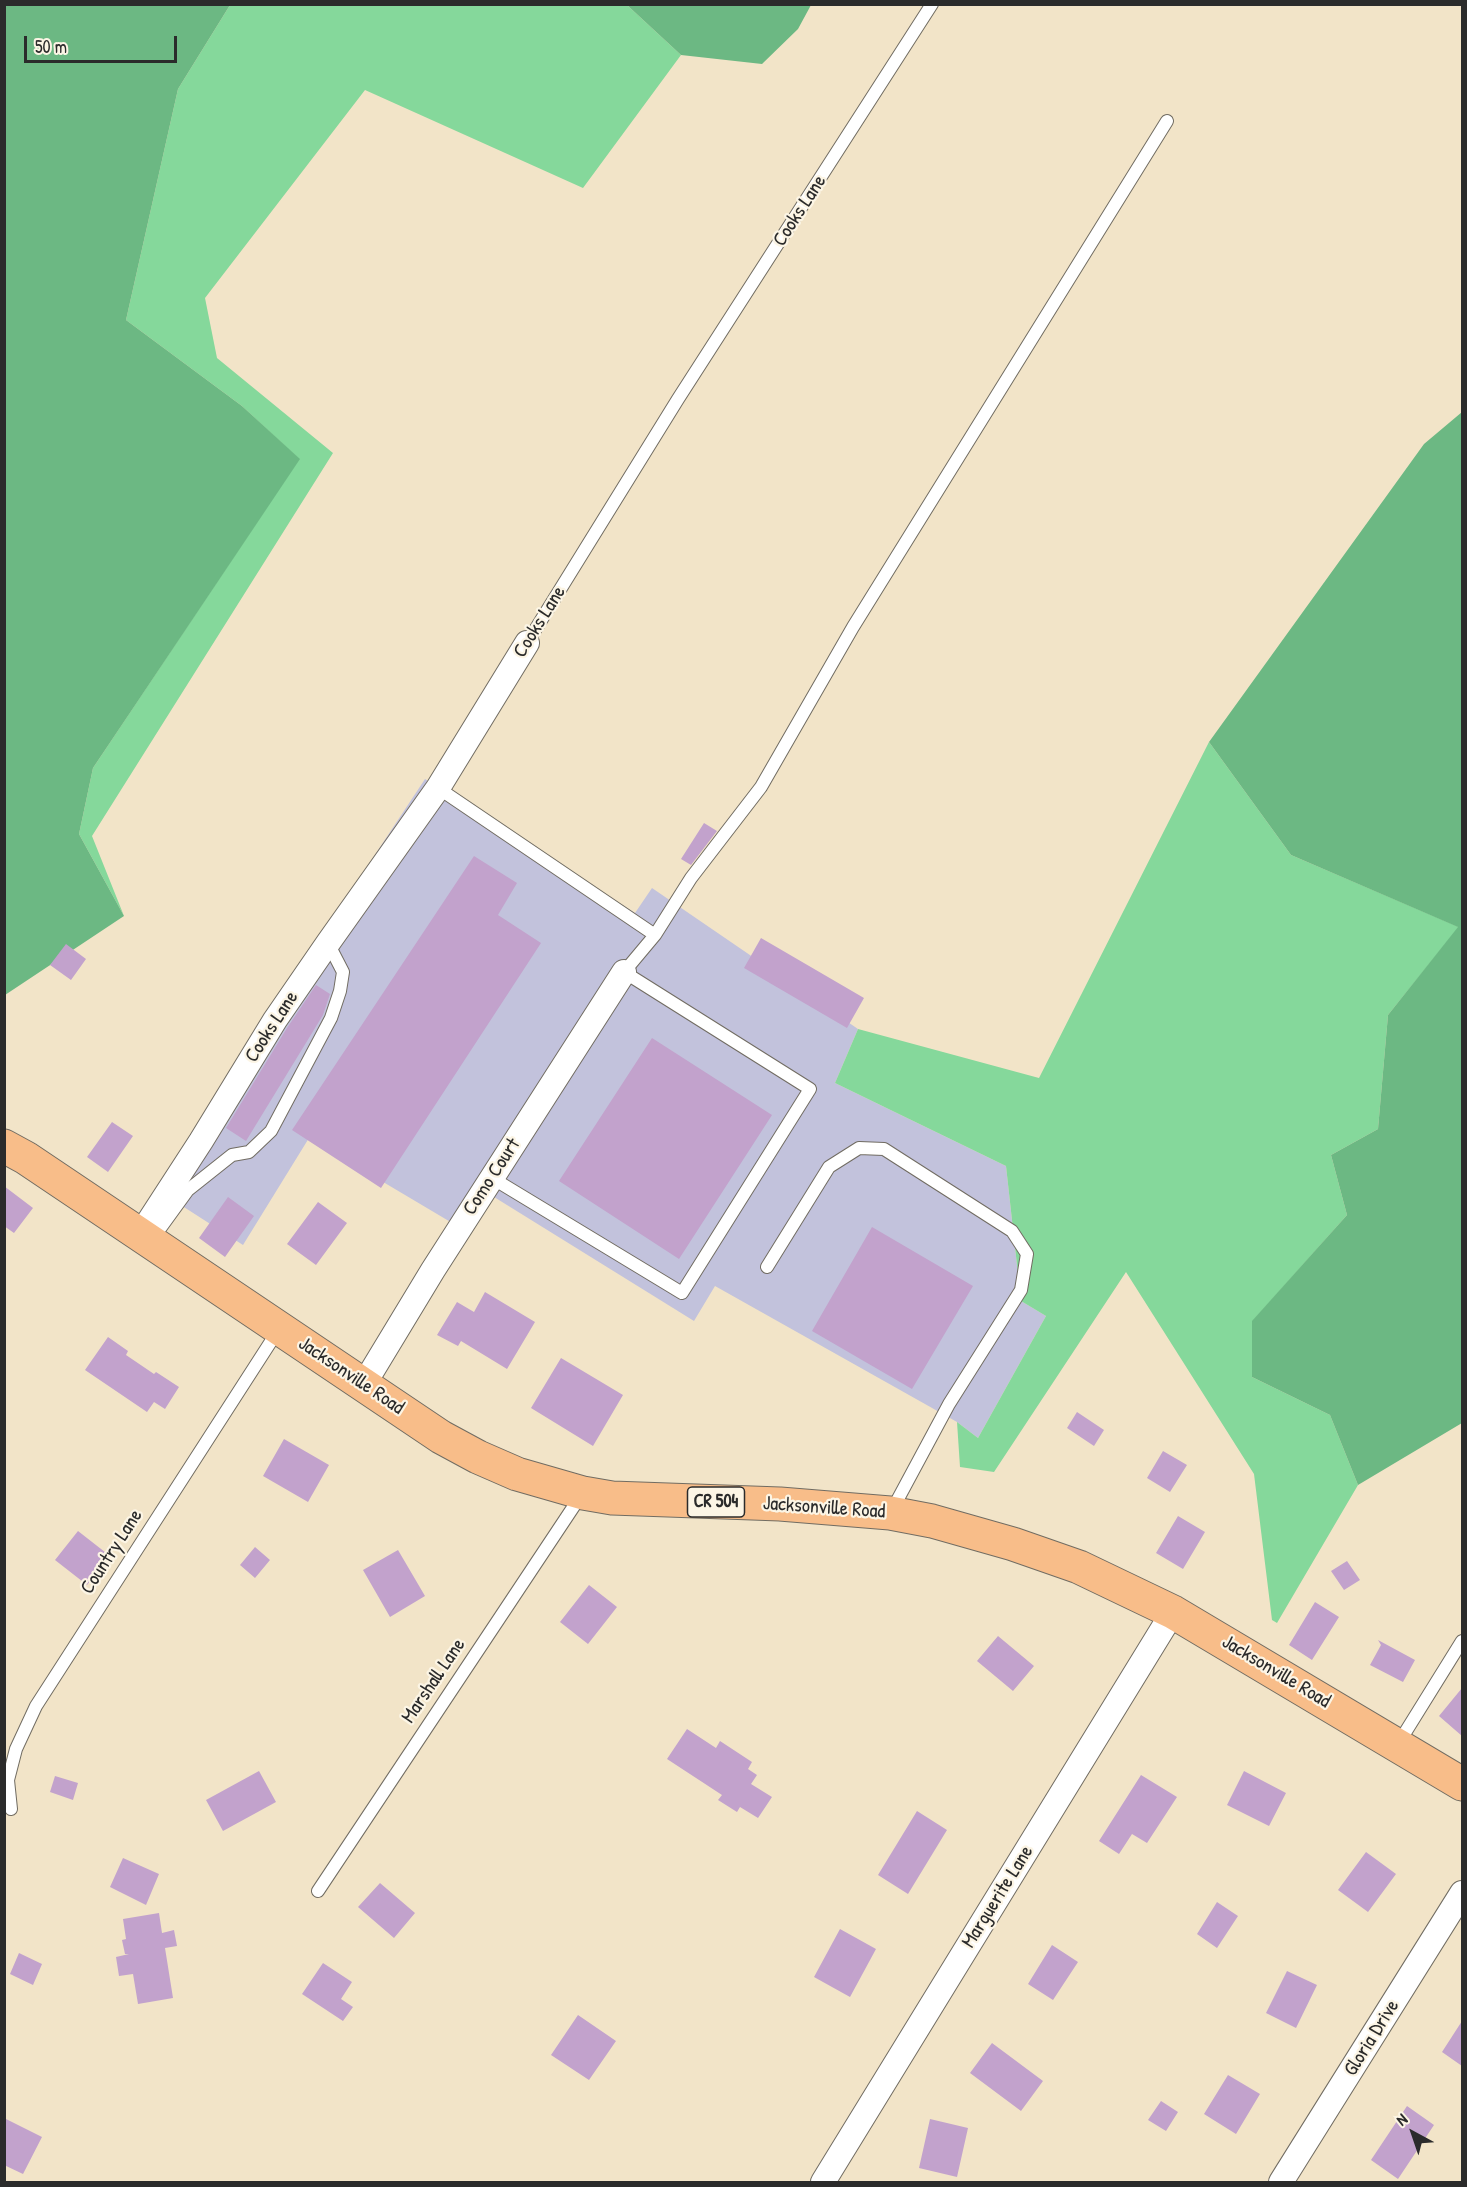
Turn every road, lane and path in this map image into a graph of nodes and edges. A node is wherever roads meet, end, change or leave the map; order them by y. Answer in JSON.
{"nodes":[{"id":1,"x":932,"y":4,"type":"edge"},
{"id":2,"x":1167,"y":121,"type":"dead end"},
{"id":3,"x":527,"y":643,"type":"joint"},
{"id":4,"x":438,"y":788,"type":"junction"},
{"id":5,"x":655,"y":935,"type":"junction"},
{"id":6,"x":328,"y":943,"type":"junction"},
{"id":7,"x":624,"y":972,"type":"junction"},
{"id":8,"x":4,"y":1146,"type":"edge"},
{"id":9,"x":492,"y":1178,"type":"junction"},
{"id":10,"x":145,"y":1238,"type":"junction"},
{"id":11,"x":767,"y":1267,"type":"dead end"},
{"id":12,"x":279,"y":1328,"type":"junction"},
{"id":13,"x":364,"y":1384,"type":"junction"},
{"id":14,"x":583,"y":1492,"type":"junction"},
{"id":15,"x":890,"y":1513,"type":"junction"},
{"id":16,"x":1173,"y":1612,"type":"junction"},
{"id":17,"x":1462,"y":1641,"type":"edge"},
{"id":18,"x":1398,"y":1745,"type":"junction"},
{"id":19,"x":1462,"y":1784,"type":"edge"},
{"id":20,"x":11,"y":1809,"type":"dead end"},
{"id":21,"x":318,"y":1891,"type":"dead end"},
{"id":22,"x":1462,"y":1893,"type":"edge"},
{"id":23,"x":823,"y":2182,"type":"edge"},
{"id":24,"x":1281,"y":2182,"type":"edge"}],
"edges":[{"from":1,"to":3,"type":"lane","name":"Cooks Lane"},
{"from":2,"to":5,"type":"lane"},
{"from":3,"to":4,"type":"street","name":"Cooks Lane"},
{"from":4,"to":5,"type":"lane"},
{"from":4,"to":6,"type":"street","name":"Cooks Lane"},
{"from":5,"to":7,"type":"lane"},
{"from":6,"to":10,"type":"street","name":"Cooks Lane"},
{"from":6,"to":10,"type":"lane"},
{"from":7,"to":9,"type":"street","name":"Como Court"},
{"from":7,"to":9,"type":"lane"},
{"from":8,"to":10,"type":"main road","name":"Jacksonville Road","number":"CR 504"},
{"from":9,"to":13,"type":"street","name":"Como Court"},
{"from":10,"to":12,"type":"main road","name":"Jacksonville Road","number":"CR 504"},
{"from":11,"to":15,"type":"lane"},
{"from":12,"to":13,"type":"main road","name":"Jacksonville Road","number":"CR 504"},
{"from":12,"to":20,"type":"lane","name":"Country Lane"},
{"from":13,"to":14,"type":"main road","name":"Jacksonville Road","number":"CR 504"},
{"from":14,"to":15,"type":"main road","name":"Jacksonville Road","number":"CR 504"},
{"from":14,"to":21,"type":"lane","name":"Marshall Lane"},
{"from":15,"to":16,"type":"main road","name":"Jacksonville Road","number":"CR 504"},
{"from":16,"to":18,"type":"main road","name":"Jacksonville Road","number":"CR 504"},
{"from":16,"to":23,"type":"street","name":"Marguerite Lane"},
{"from":17,"to":18,"type":"lane"},
{"from":18,"to":19,"type":"main road","name":"Jacksonville Road","number":"CR 504"},
{"from":22,"to":24,"type":"street","name":"Gloria Drive"}]}
